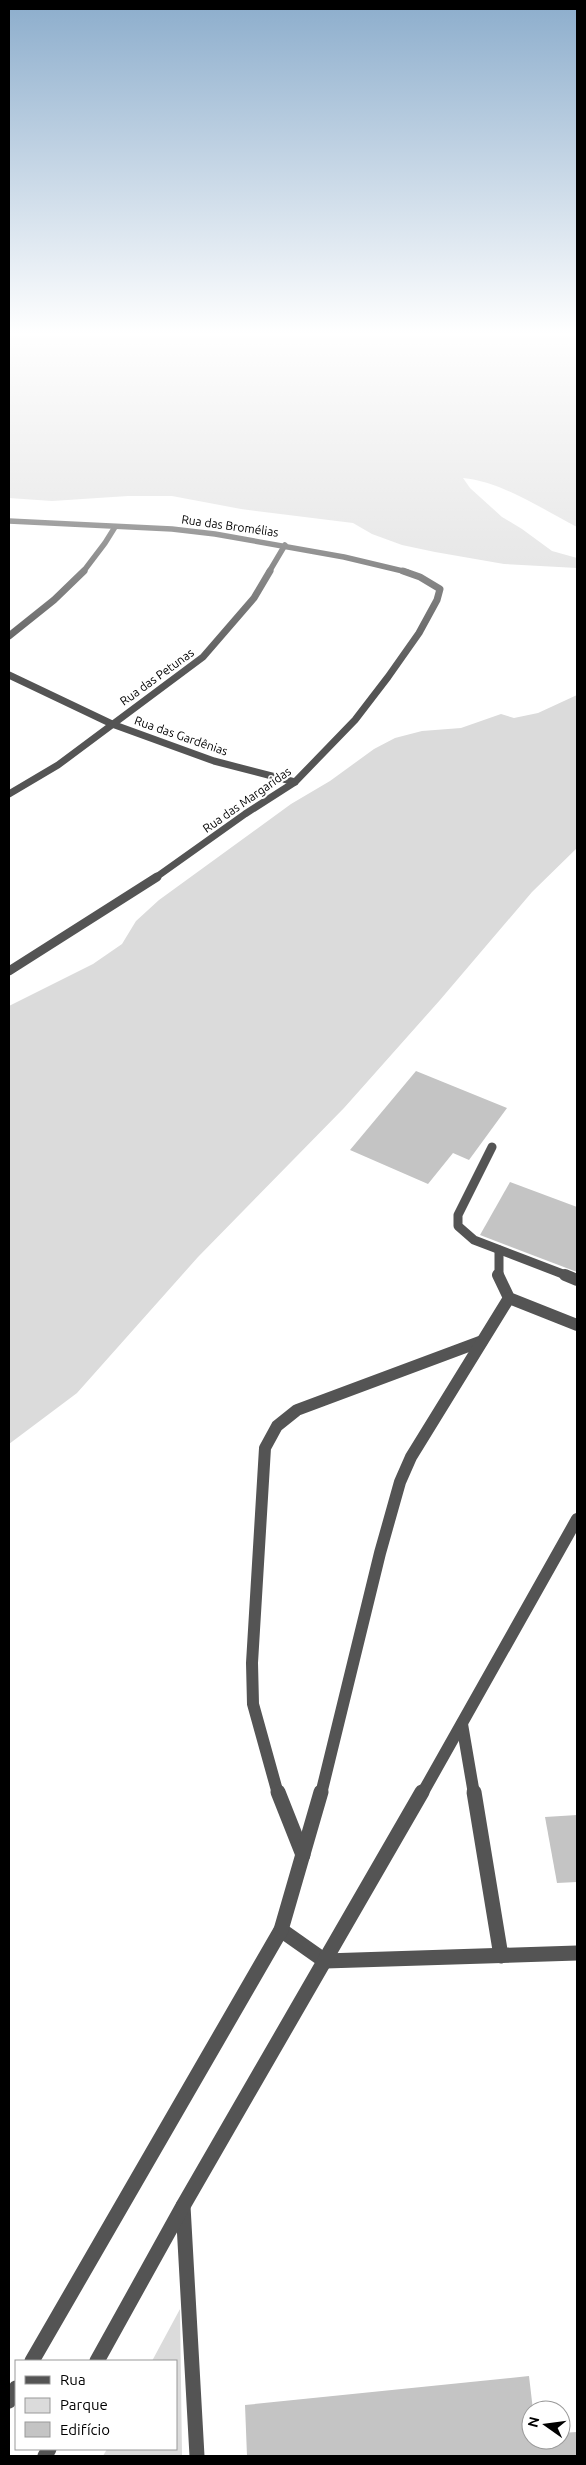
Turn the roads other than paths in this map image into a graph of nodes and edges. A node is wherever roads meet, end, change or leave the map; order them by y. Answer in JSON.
{"nodes":[{"id":1,"x":9,"y":521,"type":"edge"},
{"id":2,"x":116,"y":527,"type":"junction"},
{"id":3,"x":285,"y":545,"type":"junction"},
{"id":4,"x":440,"y":589,"type":"joint"},
{"id":5,"x":9,"y":636,"type":"edge"},
{"id":6,"x":9,"y":675,"type":"edge"},
{"id":7,"x":112,"y":724,"type":"junction"},
{"id":8,"x":295,"y":782,"type":"junction"},
{"id":9,"x":9,"y":794,"type":"edge"},
{"id":10,"x":9,"y":971,"type":"edge"},
{"id":11,"x":492,"y":1147,"type":"dead end"},
{"id":12,"x":499,"y":1250,"type":"junction"},
{"id":13,"x":577,"y":1280,"type":"edge"},
{"id":14,"x":509,"y":1298,"type":"junction"},
{"id":15,"x":577,"y":1325,"type":"edge"},
{"id":16,"x":482,"y":1341,"type":"junction"},
{"id":17,"x":577,"y":1518,"type":"edge"},
{"id":18,"x":572,"y":1537,"type":"edge"},
{"id":19,"x":462,"y":1724,"type":"junction"},
{"id":20,"x":303,"y":1854,"type":"junction"},
{"id":21,"x":281,"y":1930,"type":"junction"},
{"id":22,"x":577,"y":1953,"type":"edge"},
{"id":23,"x":501,"y":1956,"type":"junction"},
{"id":24,"x":325,"y":1961,"type":"junction"},
{"id":25,"x":183,"y":2206,"type":"junction"},
{"id":26,"x":33,"y":2360,"type":"edge"},
{"id":27,"x":99,"y":2360,"type":"edge"},
{"id":28,"x":15,"y":2390,"type":"edge"},
{"id":29,"x":9,"y":2401,"type":"edge"},
{"id":30,"x":197,"y":2456,"type":"edge"}],
"edges":[{"from":1,"to":2,"type":"street","name":"Rua das Bromélias"},
{"from":2,"to":3,"type":"street","name":"Rua das Bromélias"},
{"from":2,"to":5,"type":"street"},
{"from":3,"to":4,"type":"street","name":"Rua das Bromélias"},
{"from":3,"to":7,"type":"street","name":"Rua das Petunas"},
{"from":4,"to":8,"type":"street","name":"Rua das Margaridas"},
{"from":6,"to":7,"type":"street","name":"Rua das Gardênias"},
{"from":7,"to":8,"type":"street","name":"Rua das Gardênias"},
{"from":7,"to":9,"type":"street","name":"Rua das Petunas"},
{"from":8,"to":10,"type":"street","name":"Rua das Margaridas"},
{"from":11,"to":12,"type":"street"},
{"from":12,"to":13,"type":"street"},
{"from":12,"to":14,"type":"street"},
{"from":14,"to":15,"type":"street"},
{"from":14,"to":16,"type":"street"},
{"from":16,"to":20,"type":"street"},
{"from":16,"to":20,"type":"street"},
{"from":17,"to":18,"type":"street"},
{"from":18,"to":19,"type":"street"},
{"from":19,"to":23,"type":"street"},
{"from":19,"to":24,"type":"street"},
{"from":20,"to":21,"type":"street"},
{"from":21,"to":24,"type":"street"},
{"from":21,"to":26,"type":"street"},
{"from":22,"to":23,"type":"street"},
{"from":23,"to":24,"type":"street"},
{"from":24,"to":25,"type":"street"},
{"from":25,"to":27,"type":"street"},
{"from":25,"to":30,"type":"street"},
{"from":28,"to":29,"type":"street"}]}
